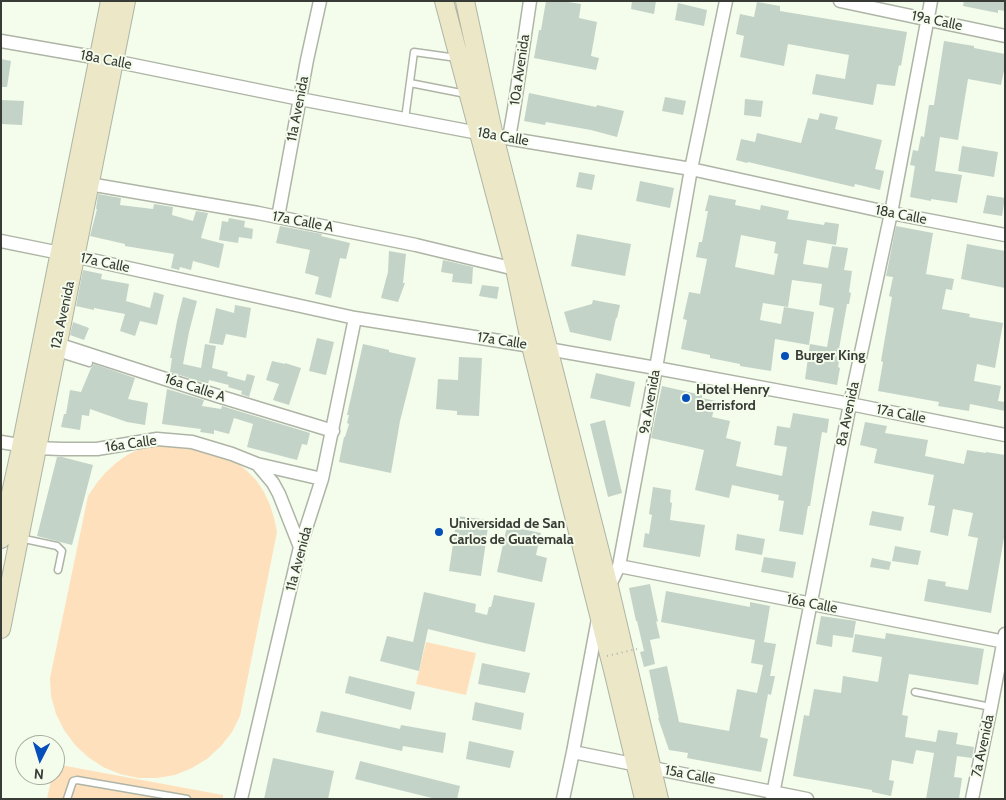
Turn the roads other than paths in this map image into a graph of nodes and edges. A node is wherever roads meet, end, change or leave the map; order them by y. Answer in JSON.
{"nodes":[{"id":1,"x":110,"y":1,"type":"edge"},
{"id":2,"x":126,"y":1,"type":"edge"},
{"id":3,"x":320,"y":1,"type":"edge"},
{"id":4,"x":444,"y":1,"type":"edge"},
{"id":5,"x":465,"y":1,"type":"edge"},
{"id":6,"x":530,"y":1,"type":"edge"},
{"id":7,"x":726,"y":1,"type":"edge"},
{"id":8,"x":840,"y":1,"type":"edge"},
{"id":9,"x":931,"y":1,"type":"edge"},
{"id":10,"x":928,"y":19,"type":"junction"},
{"id":11,"x":1005,"y":36,"type":"edge"},
{"id":12,"x":1,"y":41,"type":"edge"},
{"id":13,"x":460,"y":58,"type":"junction"},
{"id":14,"x":106,"y":59,"type":"junction"},
{"id":15,"x":410,"y":83,"type":"junction"},
{"id":16,"x":469,"y":94,"type":"junction"},
{"id":17,"x":300,"y":99,"type":"junction"},
{"id":18,"x":405,"y":118,"type":"junction"},
{"id":19,"x":494,"y":136,"type":"junction"},
{"id":20,"x":691,"y":169,"type":"junction"},
{"id":21,"x":90,"y":184,"type":"junction"},
{"id":22,"x":891,"y":213,"type":"junction"},
{"id":23,"x":278,"y":217,"type":"junction"},
{"id":24,"x":1005,"y":235,"type":"edge"},
{"id":25,"x":1,"y":241,"type":"edge"},
{"id":26,"x":67,"y":255,"type":"junction"},
{"id":27,"x":515,"y":269,"type":"junction"},
{"id":28,"x":355,"y":318,"type":"junction"},
{"id":29,"x":540,"y":347,"type":"junction"},
{"id":30,"x":57,"y":348,"type":"junction"},
{"id":31,"x":89,"y":363,"type":"dead end"},
{"id":32,"x":656,"y":368,"type":"junction"},
{"id":33,"x":850,"y":404,"type":"junction"},
{"id":34,"x":333,"y":430,"type":"junction"},
{"id":35,"x":1005,"y":435,"type":"edge"},
{"id":36,"x":1,"y":442,"type":"edge"},
{"id":37,"x":29,"y":447,"type":"junction"},
{"id":38,"x":257,"y":464,"type":"junction"},
{"id":39,"x":322,"y":479,"type":"junction"},
{"id":40,"x":1,"y":539,"type":"edge"},
{"id":41,"x":19,"y":539,"type":"junction"},
{"id":42,"x":300,"y":548,"type":"junction"},
{"id":43,"x":619,"y":566,"type":"junction"},
{"id":44,"x":58,"y":570,"type":"dead end"},
{"id":45,"x":609,"y":588,"type":"junction"},
{"id":46,"x":810,"y":604,"type":"junction"},
{"id":47,"x":599,"y":614,"type":"junction"},
{"id":48,"x":1,"y":628,"type":"edge"},
{"id":49,"x":1004,"y":639,"type":"edge"},
{"id":50,"x":915,"y":692,"type":"dead end"},
{"id":51,"x":991,"y":707,"type":"junction"},
{"id":52,"x":573,"y":752,"type":"junction"},
{"id":53,"x":644,"y":766,"type":"junction"},
{"id":54,"x":773,"y":795,"type":"edge"},
{"id":55,"x":67,"y":799,"type":"edge"},
{"id":56,"x":187,"y":799,"type":"edge"},
{"id":57,"x":241,"y":799,"type":"edge"},
{"id":58,"x":563,"y":799,"type":"edge"},
{"id":59,"x":644,"y":799,"type":"edge"},
{"id":60,"x":659,"y":799,"type":"edge"},
{"id":61,"x":807,"y":799,"type":"edge"},
{"id":62,"x":972,"y":799,"type":"edge"}],
"edges":[{"from":1,"to":14,"type":"main road","name":"12a Avenida"},
{"from":2,"to":14,"type":"main road","name":"12a Avenida"},
{"from":3,"to":17,"type":"street","name":"11a Avenida"},
{"from":4,"to":13,"type":"main road"},
{"from":5,"to":19,"type":"main road"},
{"from":6,"to":19,"type":"street","name":"10a Avenida"},
{"from":7,"to":20,"type":"street","name":"9a Avenida"},
{"from":8,"to":10,"type":"street","name":"19a Calle"},
{"from":9,"to":10,"type":"street","name":"8a Avenida"},
{"from":10,"to":11,"type":"street","name":"19a Calle"},
{"from":10,"to":22,"type":"street","name":"8a Avenida"},
{"from":12,"to":14,"type":"street","name":"18a Calle"},
{"from":13,"to":15,"type":"lane"},
{"from":13,"to":16,"type":"main road"},
{"from":14,"to":17,"type":"street","name":"18a Calle"},
{"from":14,"to":21,"type":"main road","name":"12a Avenida"},
{"from":14,"to":26,"type":"main road","name":"12a Avenida"},
{"from":15,"to":16,"type":"lane"},
{"from":15,"to":18,"type":"lane"},
{"from":16,"to":19,"type":"main road"},
{"from":17,"to":18,"type":"street","name":"18a Calle"},
{"from":17,"to":23,"type":"street","name":"11a Avenida"},
{"from":18,"to":19,"type":"street","name":"18a Calle"},
{"from":19,"to":20,"type":"street","name":"18a Calle"},
{"from":19,"to":27,"type":"main road"},
{"from":19,"to":29,"type":"main road"},
{"from":20,"to":22,"type":"street","name":"18a Calle"},
{"from":20,"to":32,"type":"street","name":"9a Avenida"},
{"from":21,"to":23,"type":"street","name":"17a Calle A"},
{"from":21,"to":26,"type":"main road","name":"12a Avenida"},
{"from":22,"to":24,"type":"street","name":"18a Calle"},
{"from":22,"to":33,"type":"street","name":"8a Avenida"},
{"from":23,"to":27,"type":"street","name":"17a Calle A"},
{"from":25,"to":26,"type":"street","name":"17a Calle"},
{"from":26,"to":28,"type":"street","name":"17a Calle"},
{"from":26,"to":30,"type":"main road","name":"12a Avenida"},
{"from":26,"to":37,"type":"main road","name":"12a Avenida"},
{"from":27,"to":29,"type":"main road"},
{"from":28,"to":29,"type":"street","name":"17a Calle"},
{"from":28,"to":34,"type":"street","name":"11a Avenida"},
{"from":29,"to":32,"type":"street","name":"17a Calle"},
{"from":29,"to":45,"type":"main road"},
{"from":29,"to":47,"type":"main road"},
{"from":30,"to":31,"type":"lane"},
{"from":30,"to":34,"type":"street","name":"16a Calle A"},
{"from":30,"to":37,"type":"main road","name":"12a Avenida"},
{"from":32,"to":33,"type":"street","name":"17a Calle"},
{"from":32,"to":43,"type":"street","name":"9a Avenida"},
{"from":33,"to":35,"type":"street","name":"17a Calle"},
{"from":33,"to":46,"type":"street","name":"8a Avenida"},
{"from":34,"to":39,"type":"street","name":"11a Avenida"},
{"from":36,"to":37,"type":"street","name":"16a Calle"},
{"from":37,"to":38,"type":"street","name":"16a Calle"},
{"from":37,"to":40,"type":"main road","name":"12a Avenida"},
{"from":37,"to":41,"type":"main road","name":"12a Avenida"},
{"from":38,"to":39,"type":"street","name":"16a Calle"},
{"from":38,"to":42,"type":"street","name":"16a Calle"},
{"from":39,"to":42,"type":"street","name":"11a Avenida"},
{"from":41,"to":44,"type":"lane"},
{"from":41,"to":48,"type":"main road","name":"12a Avenida"},
{"from":42,"to":57,"type":"street","name":"11a Avenida"},
{"from":43,"to":45,"type":"street","name":"9a Avenida"},
{"from":43,"to":46,"type":"street","name":"16a Calle"},
{"from":45,"to":47,"type":"street","name":"9a Avenida"},
{"from":45,"to":53,"type":"main road"},
{"from":46,"to":49,"type":"street","name":"16a Calle"},
{"from":46,"to":54,"type":"street","name":"8a Avenida"},
{"from":47,"to":52,"type":"street","name":"9a Avenida"},
{"from":47,"to":53,"type":"main road"},
{"from":49,"to":51,"type":"street","name":"7a Avenida"},
{"from":50,"to":51,"type":"lane"},
{"from":51,"to":62,"type":"street","name":"7a Avenida"},
{"from":52,"to":53,"type":"street","name":"15a Calle"},
{"from":52,"to":58,"type":"street","name":"9a Avenida"},
{"from":53,"to":54,"type":"street","name":"15a Calle"},
{"from":53,"to":59,"type":"main road"},
{"from":53,"to":60,"type":"main road"},
{"from":54,"to":61,"type":"street","name":"15a Calle"},
{"from":55,"to":56,"type":"lane"}]}
